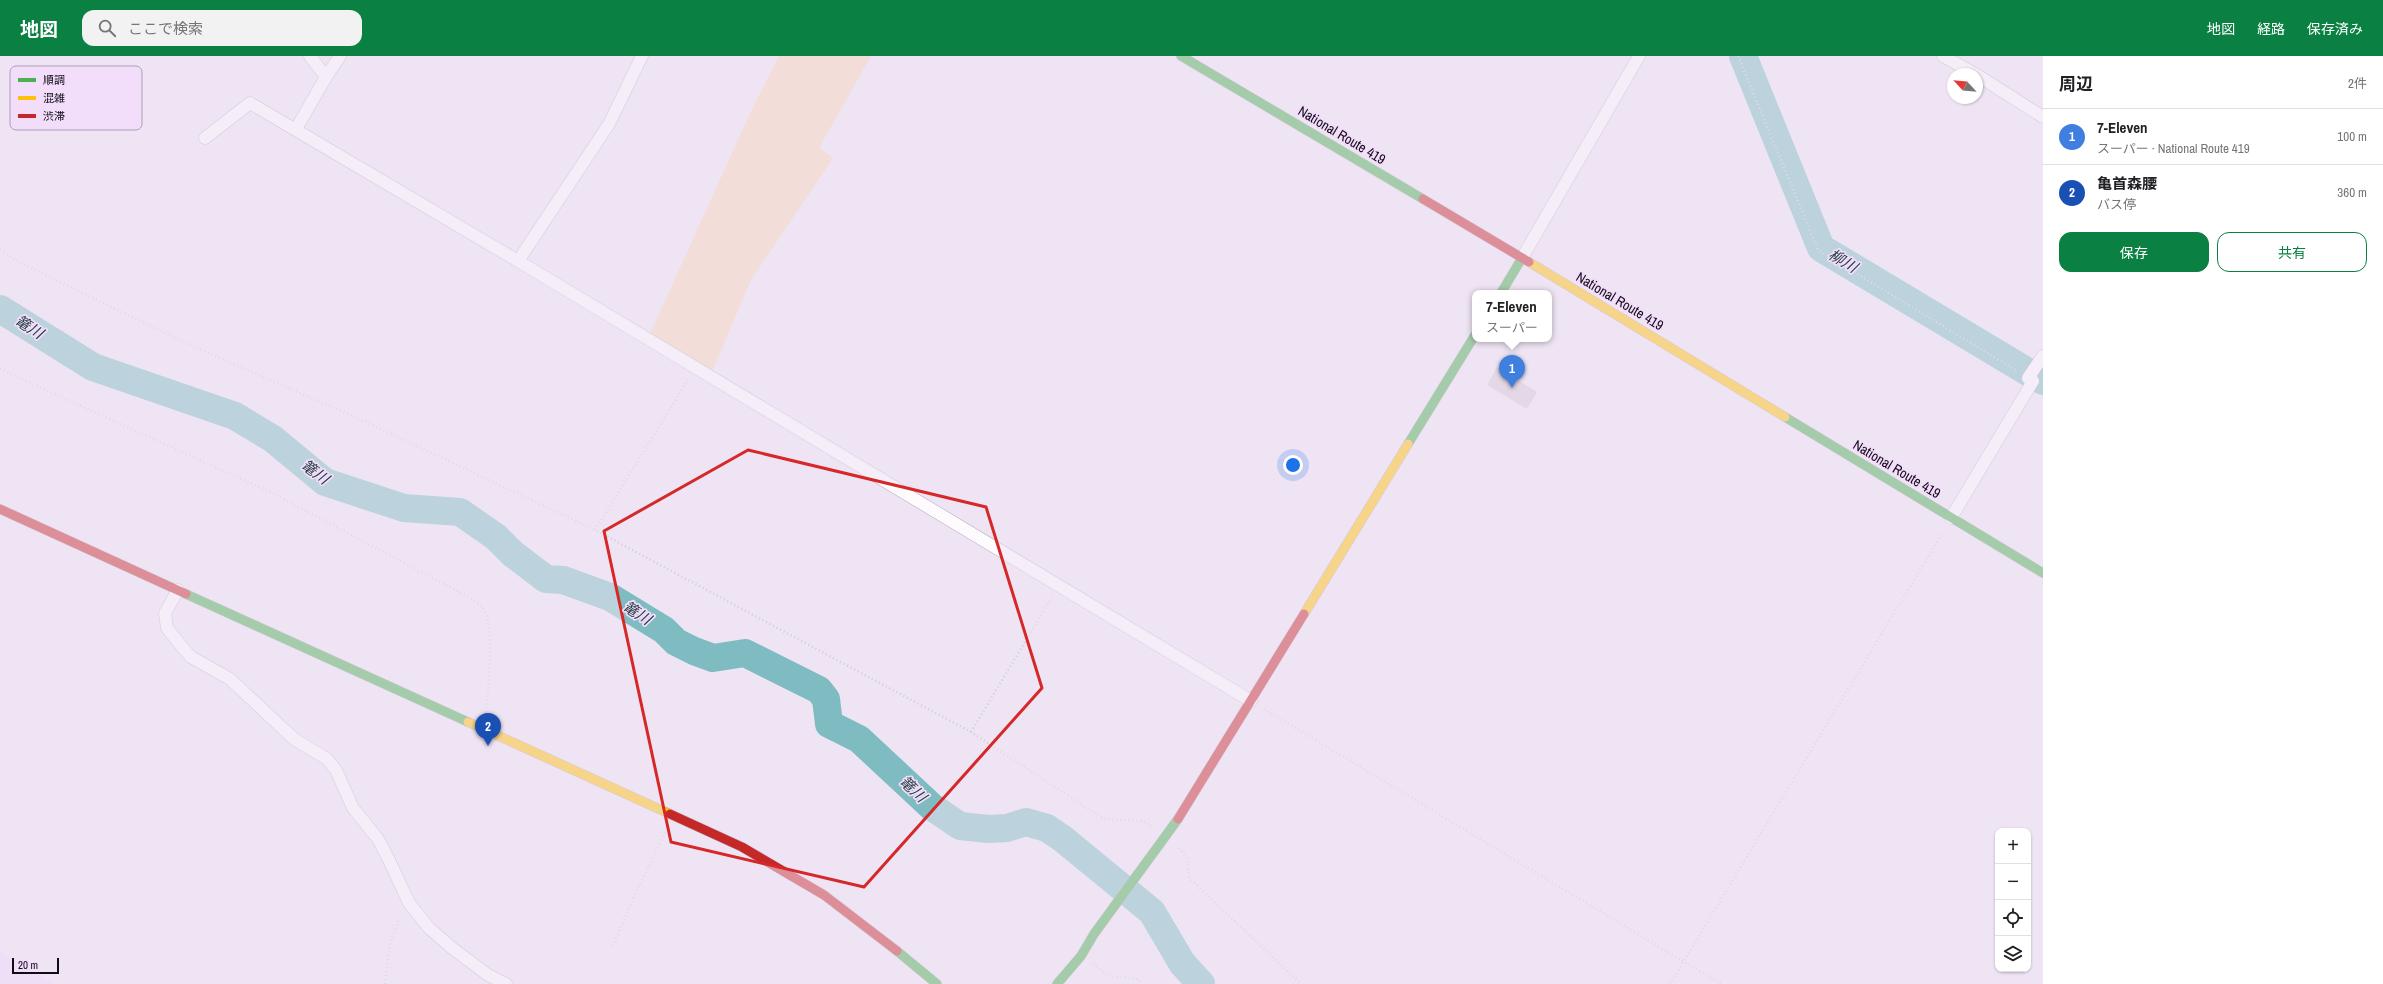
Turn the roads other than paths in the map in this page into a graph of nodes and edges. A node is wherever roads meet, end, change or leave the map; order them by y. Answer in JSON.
{"nodes":[{"id":1,"x":310,"y":56,"type":"edge"},
{"id":2,"x":340,"y":56,"type":"edge"},
{"id":3,"x":642,"y":56,"type":"edge"},
{"id":4,"x":1181,"y":56,"type":"edge"},
{"id":5,"x":1639,"y":56,"type":"edge"},
{"id":6,"x":1943,"y":56,"type":"edge"},
{"id":7,"x":1965,"y":68,"type":"edge"},
{"id":8,"x":326,"y":77,"type":"junction"},
{"id":9,"x":1983,"y":78,"type":"edge"},
{"id":10,"x":2043,"y":117,"type":"edge"},
{"id":11,"x":296,"y":129,"type":"junction"},
{"id":12,"x":205,"y":138,"type":"dead end"},
{"id":13,"x":1522,"y":258,"type":"junction"},
{"id":14,"x":518,"y":261,"type":"junction"},
{"id":15,"x":1503,"y":290,"type":"edge"},
{"id":16,"x":1472,"y":340,"type":"edge"},
{"id":17,"x":2043,"y":356,"type":"edge"},
{"id":18,"x":0,"y":509,"type":"edge"},
{"id":19,"x":1951,"y":518,"type":"junction"},
{"id":20,"x":2043,"y":573,"type":"edge"},
{"id":21,"x":178,"y":590,"type":"junction"},
{"id":22,"x":1251,"y":701,"type":"junction"},
{"id":23,"x":506,"y":984,"type":"edge"},
{"id":24,"x":937,"y":984,"type":"edge"},
{"id":25,"x":1057,"y":984,"type":"edge"}],
"edges":[{"from":1,"to":8,"type":"street"},
{"from":2,"to":8,"type":"street"},
{"from":3,"to":14,"type":"street"},
{"from":4,"to":13,"type":"main road","name":"National Route 419"},
{"from":5,"to":13,"type":"street"},
{"from":6,"to":7,"type":"street"},
{"from":8,"to":11,"type":"street"},
{"from":9,"to":10,"type":"street"},
{"from":11,"to":12,"type":"street"},
{"from":11,"to":14,"type":"street"},
{"from":13,"to":15,"type":"main road"},
{"from":13,"to":19,"type":"main road","name":"National Route 419"},
{"from":14,"to":22,"type":"street"},
{"from":16,"to":22,"type":"main road"},
{"from":17,"to":19,"type":"street"},
{"from":18,"to":21,"type":"main road"},
{"from":19,"to":20,"type":"main road","name":"National Route 419"},
{"from":21,"to":23,"type":"street"},
{"from":21,"to":24,"type":"main road"},
{"from":22,"to":25,"type":"main road"}]}
